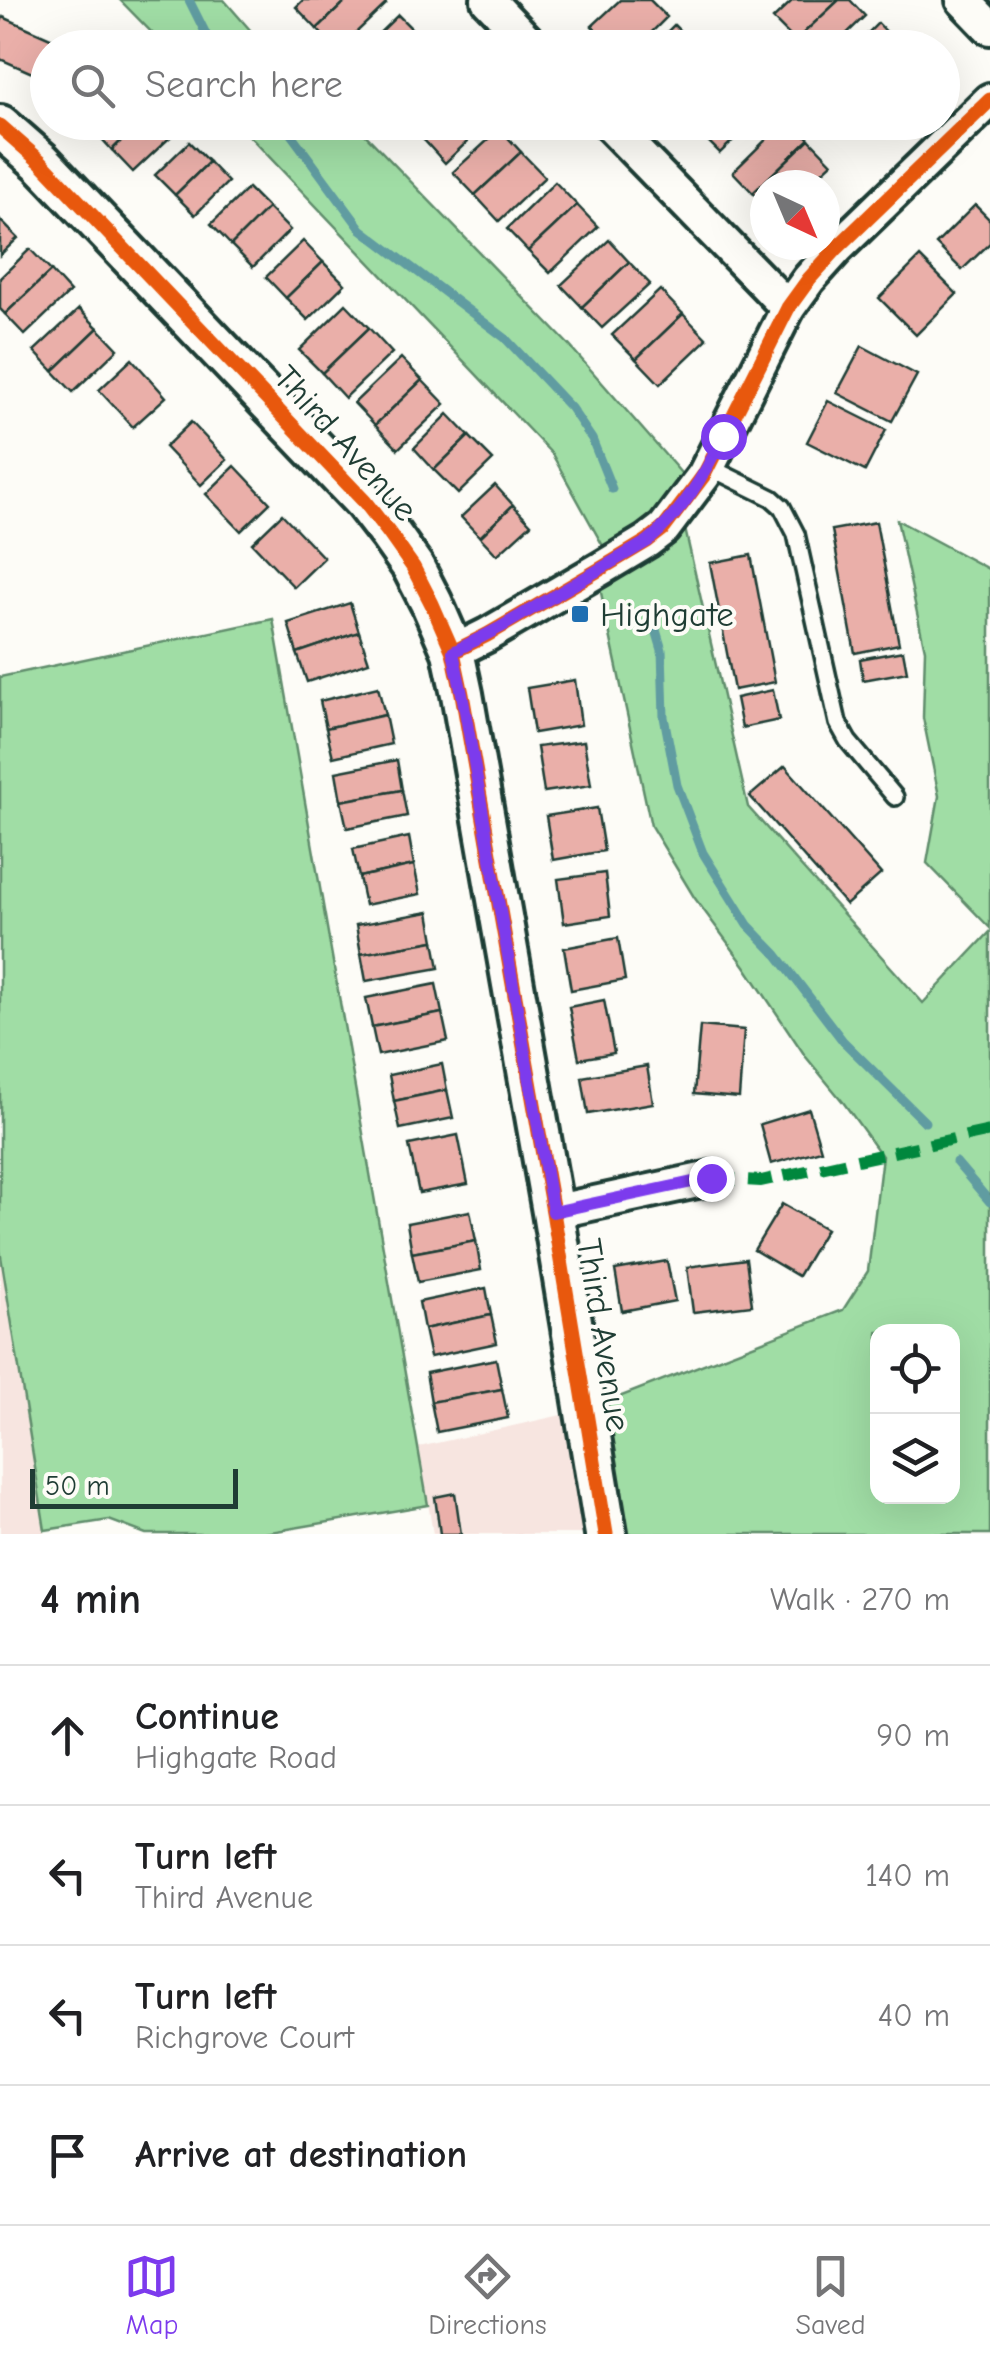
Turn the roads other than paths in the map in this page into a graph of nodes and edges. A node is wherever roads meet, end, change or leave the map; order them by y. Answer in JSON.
{"nodes":[{"id":1,"x":488,"y":0,"type":"edge"},
{"id":2,"x":963,"y":0,"type":"edge"},
{"id":3,"x":990,"y":28,"type":"edge"},
{"id":4,"x":517,"y":30,"type":"edge"},
{"id":5,"x":990,"y":100,"type":"edge"},
{"id":6,"x":0,"y":126,"type":"edge"},
{"id":7,"x":960,"y":129,"type":"edge"},
{"id":8,"x":625,"y":140,"type":"edge"},
{"id":9,"x":949,"y":140,"type":"edge"},
{"id":10,"x":788,"y":308,"type":"junction"},
{"id":11,"x":709,"y":466,"type":"junction"},
{"id":12,"x":453,"y":652,"type":"junction"},
{"id":13,"x":895,"y":796,"type":"dead end"},
{"id":14,"x":711,"y":1178,"type":"dead end"},
{"id":15,"x":553,"y":1212,"type":"junction"},
{"id":16,"x":606,"y":1534,"type":"edge"}],
"edges":[{"from":1,"to":4,"type":"street"},
{"from":2,"to":3,"type":"street"},
{"from":5,"to":7,"type":"street"},
{"from":6,"to":12,"type":"street","name":"Third Avenue"},
{"from":8,"to":10,"type":"street"},
{"from":9,"to":10,"type":"street"},
{"from":10,"to":11,"type":"street"},
{"from":11,"to":12,"type":"street"},
{"from":11,"to":13,"type":"lane"},
{"from":12,"to":15,"type":"street","name":"Third Avenue"},
{"from":14,"to":15,"type":"street"},
{"from":15,"to":16,"type":"street","name":"Third Avenue"}]}
